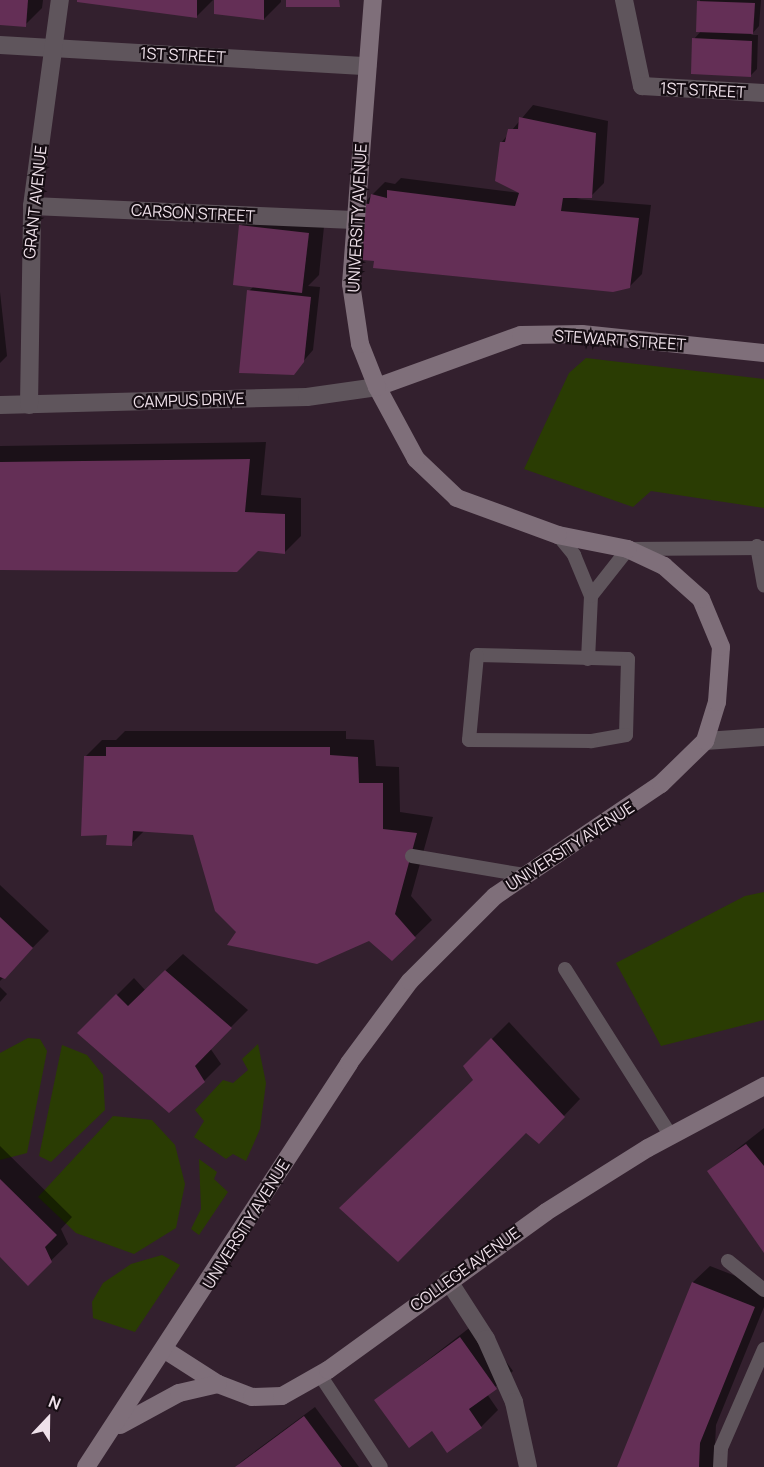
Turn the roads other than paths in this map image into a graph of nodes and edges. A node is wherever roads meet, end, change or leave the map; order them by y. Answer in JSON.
{"nodes":[{"id":1,"x":60,"y":0,"type":"edge"},
{"id":2,"x":373,"y":0,"type":"edge"},
{"id":3,"x":624,"y":0,"type":"edge"},
{"id":4,"x":0,"y":45,"type":"edge"},
{"id":5,"x":56,"y":48,"type":"junction"},
{"id":6,"x":367,"y":66,"type":"junction"},
{"id":7,"x":764,"y":93,"type":"edge"},
{"id":8,"x":32,"y":206,"type":"junction"},
{"id":9,"x":354,"y":220,"type":"junction"},
{"id":10,"x":764,"y":352,"type":"edge"},
{"id":11,"x":377,"y":387,"type":"junction"},
{"id":12,"x":0,"y":405,"type":"edge"},
{"id":13,"x":29,"y":405,"type":"junction"},
{"id":14,"x":558,"y":535,"type":"junction"},
{"id":15,"x":761,"y":547,"type":"edge"},
{"id":16,"x":628,"y":549,"type":"junction"},
{"id":17,"x":764,"y":585,"type":"edge"},
{"id":18,"x":591,"y":596,"type":"junction"},
{"id":19,"x":588,"y":659,"type":"junction"},
{"id":20,"x":764,"y":737,"type":"edge"},
{"id":21,"x":705,"y":741,"type":"junction"},
{"id":22,"x":412,"y":856,"type":"dead end"},
{"id":23,"x":524,"y":874,"type":"junction"},
{"id":24,"x":565,"y":969,"type":"dead end"},
{"id":25,"x":764,"y":1086,"type":"edge"},
{"id":26,"x":671,"y":1136,"type":"junction"},
{"id":27,"x":728,"y":1260,"type":"dead end"},
{"id":28,"x":448,"y":1280,"type":"junction"},
{"id":29,"x":764,"y":1290,"type":"edge"},
{"id":30,"x":764,"y":1349,"type":"edge"},
{"id":31,"x":165,"y":1350,"type":"junction"},
{"id":32,"x":320,"y":1375,"type":"junction"},
{"id":33,"x":218,"y":1384,"type":"junction"},
{"id":34,"x":116,"y":1427,"type":"junction"},
{"id":35,"x":86,"y":1467,"type":"edge"},
{"id":36,"x":381,"y":1467,"type":"edge"},
{"id":37,"x":528,"y":1467,"type":"edge"},
{"id":38,"x":720,"y":1467,"type":"edge"}],
"edges":[{"from":1,"to":5,"type":"street","name":"GRANT AVENUE"},
{"from":2,"to":6,"type":"street","name":"UNIVERSITY AVENUE"},
{"from":3,"to":7,"type":"street","name":"1ST STREET"},
{"from":4,"to":5,"type":"street","name":"1ST STREET"},
{"from":5,"to":6,"type":"street","name":"1ST STREET"},
{"from":5,"to":8,"type":"street","name":"GRANT AVENUE"},
{"from":6,"to":9,"type":"street","name":"UNIVERSITY AVENUE"},
{"from":8,"to":9,"type":"street","name":"CARSON STREET"},
{"from":8,"to":13,"type":"street","name":"GRANT AVENUE"},
{"from":9,"to":11,"type":"street","name":"UNIVERSITY AVENUE"},
{"from":10,"to":11,"type":"street","name":"STEWART STREET"},
{"from":11,"to":13,"type":"street","name":"CAMPUS DRIVE"},
{"from":11,"to":14,"type":"street","name":"UNIVERSITY AVENUE"},
{"from":12,"to":13,"type":"street","name":"CAMPUS DRIVE"},
{"from":14,"to":16,"type":"street","name":"UNIVERSITY AVENUE"},
{"from":14,"to":18,"type":"lane"},
{"from":15,"to":16,"type":"lane"},
{"from":15,"to":17,"type":"lane"},
{"from":16,"to":18,"type":"lane"},
{"from":16,"to":21,"type":"street","name":"UNIVERSITY AVENUE"},
{"from":18,"to":19,"type":"lane"},
{"from":19,"to":19,"type":"lane"},
{"from":20,"to":21,"type":"street"},
{"from":21,"to":23,"type":"street","name":"UNIVERSITY AVENUE"},
{"from":22,"to":23,"type":"lane"},
{"from":23,"to":31,"type":"street","name":"UNIVERSITY AVENUE"},
{"from":24,"to":26,"type":"lane"},
{"from":25,"to":26,"type":"street","name":"COLLEGE AVENUE"},
{"from":26,"to":28,"type":"street","name":"COLLEGE AVENUE"},
{"from":27,"to":29,"type":"lane"},
{"from":28,"to":32,"type":"street","name":"COLLEGE AVENUE"},
{"from":28,"to":37,"type":"street"},
{"from":30,"to":38,"type":"lane"},
{"from":31,"to":33,"type":"street","name":"COLLEGE AVENUE"},
{"from":31,"to":34,"type":"street","name":"UNIVERSITY AVENUE"},
{"from":32,"to":33,"type":"street","name":"COLLEGE AVENUE"},
{"from":32,"to":36,"type":"lane"},
{"from":33,"to":34,"type":"street"},
{"from":34,"to":35,"type":"street","name":"UNIVERSITY AVENUE"}]}
